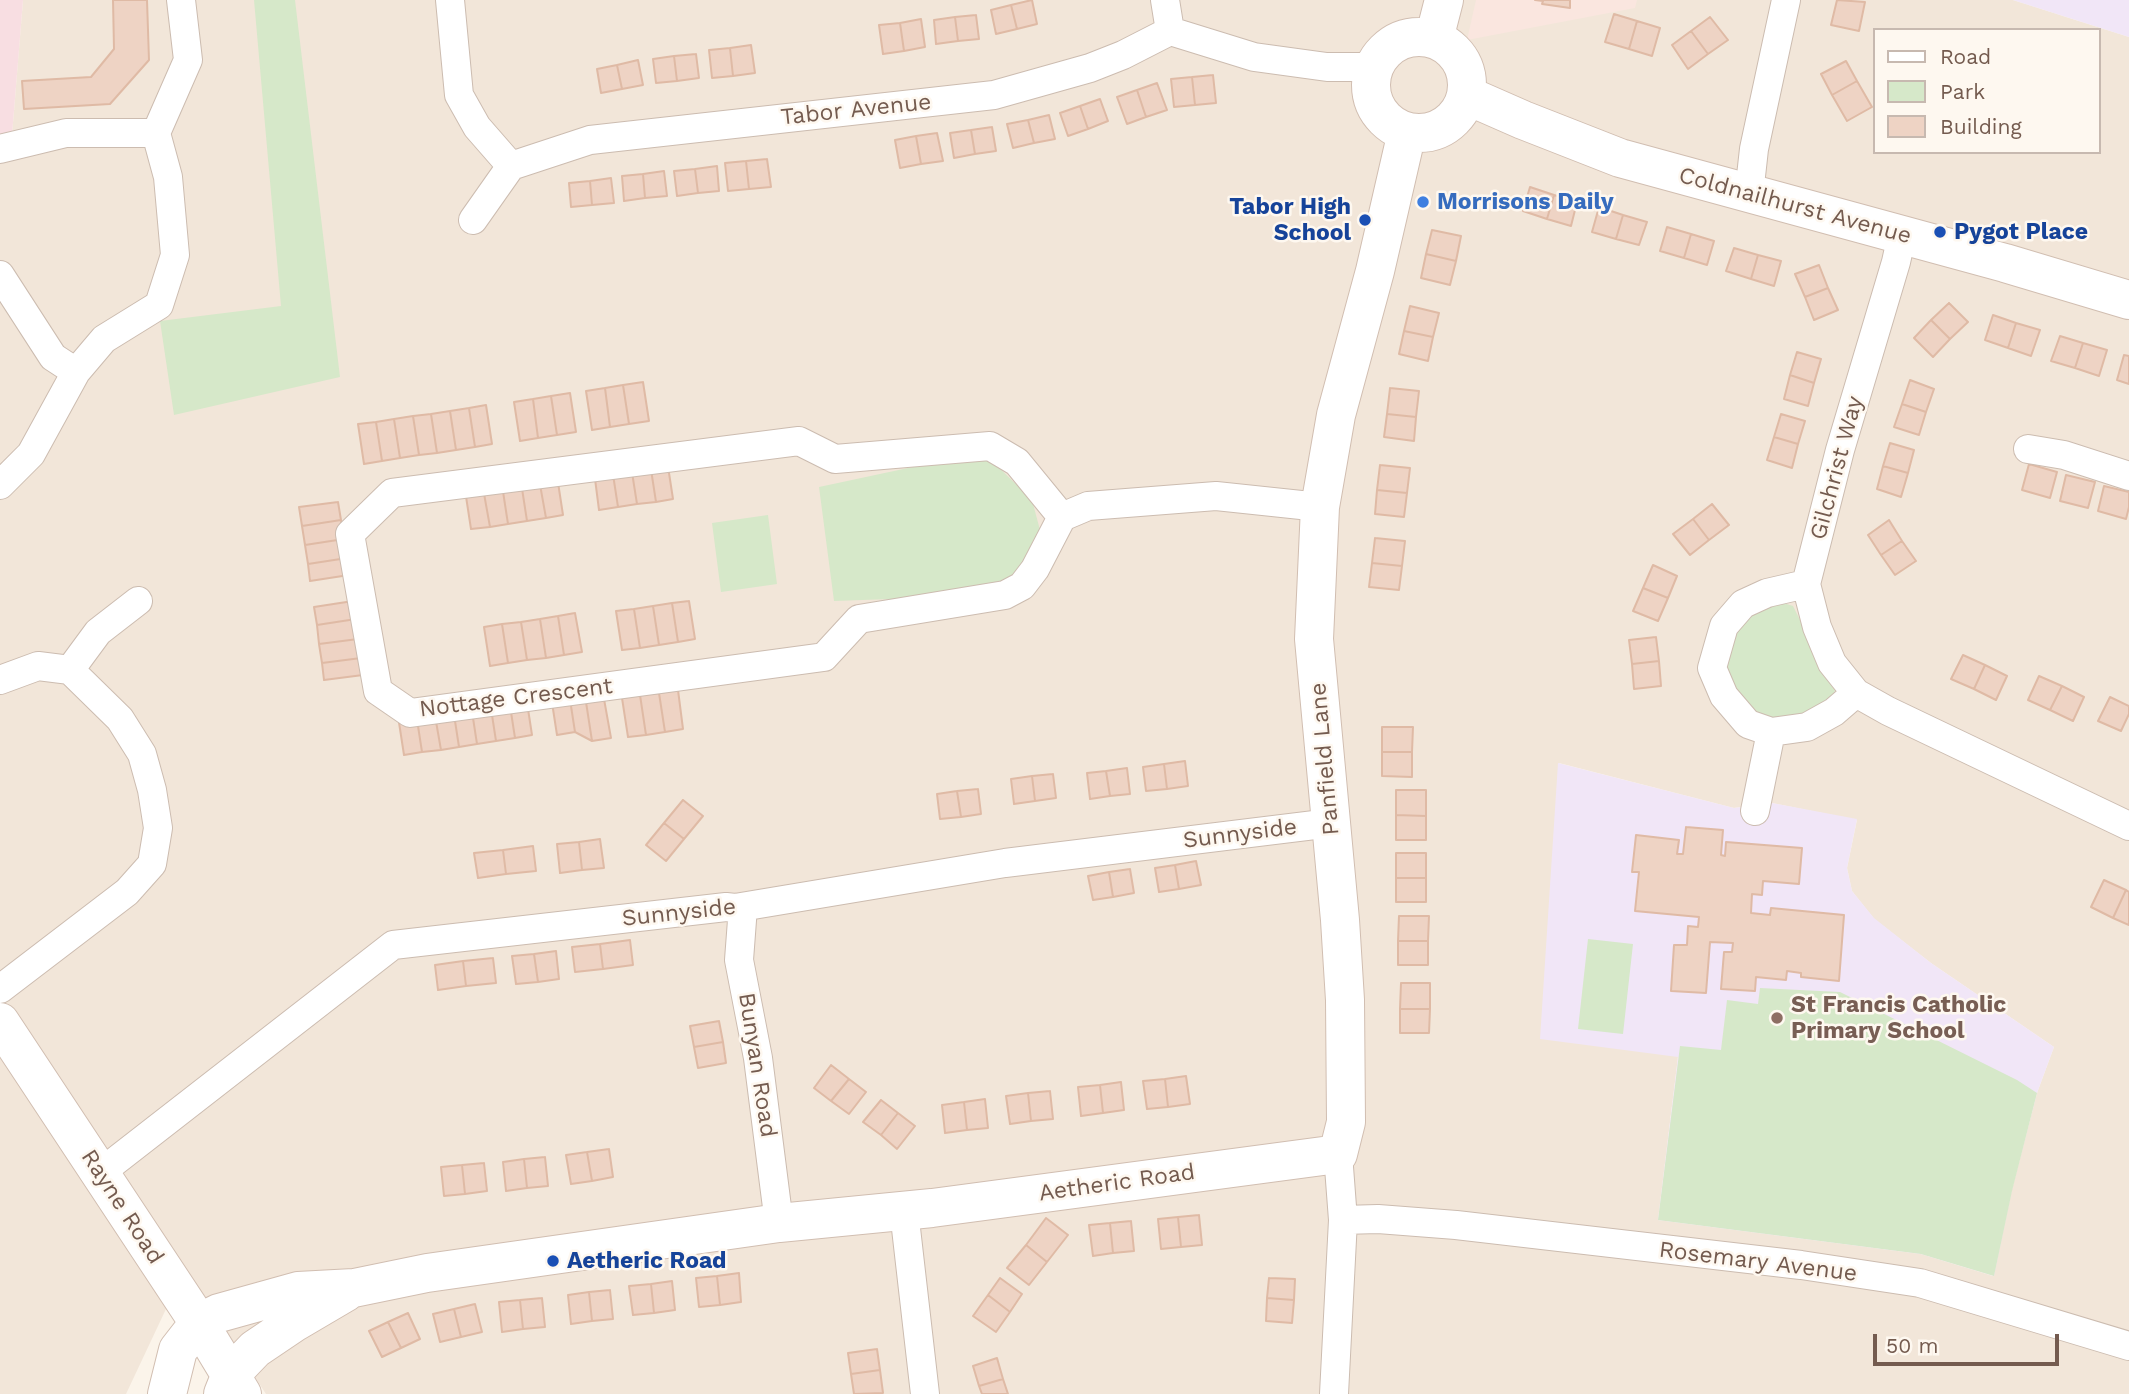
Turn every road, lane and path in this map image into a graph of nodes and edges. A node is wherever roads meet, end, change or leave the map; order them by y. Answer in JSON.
{"nodes":[{"id":1,"x":181,"y":0,"type":"edge"},
{"id":2,"x":450,"y":0,"type":"edge"},
{"id":3,"x":1165,"y":0,"type":"edge"},
{"id":4,"x":1444,"y":0,"type":"edge"},
{"id":5,"x":1786,"y":0,"type":"edge"},
{"id":6,"x":1170,"y":31,"type":"junction"},
{"id":7,"x":1434,"y":39,"type":"junction"},
{"id":8,"x":1374,"y":66,"type":"junction"},
{"id":9,"x":1466,"y":95,"type":"junction"},
{"id":10,"x":1407,"y":132,"type":"junction"},
{"id":11,"x":156,"y":133,"type":"junction"},
{"id":12,"x":0,"y":149,"type":"edge"},
{"id":13,"x":511,"y":166,"type":"junction"},
{"id":14,"x":1749,"y":194,"type":"junction"},
{"id":15,"x":473,"y":220,"type":"dead end"},
{"id":16,"x":1902,"y":235,"type":"junction"},
{"id":17,"x":0,"y":275,"type":"edge"},
{"id":18,"x":2129,"y":300,"type":"edge"},
{"id":19,"x":76,"y":372,"type":"junction"},
{"id":20,"x":2028,"y":449,"type":"dead end"},
{"id":21,"x":2129,"y":476,"type":"edge"},
{"id":22,"x":0,"y":485,"type":"edge"},
{"id":23,"x":1320,"y":507,"type":"junction"},
{"id":24,"x":1062,"y":517,"type":"junction"},
{"id":25,"x":1807,"y":584,"type":"junction"},
{"id":26,"x":138,"y":601,"type":"dead end"},
{"id":27,"x":70,"y":670,"type":"junction"},
{"id":28,"x":0,"y":680,"type":"edge"},
{"id":29,"x":1856,"y":693,"type":"junction"},
{"id":30,"x":1771,"y":732,"type":"junction"},
{"id":31,"x":1755,"y":811,"type":"dead end"},
{"id":32,"x":1331,"y":823,"type":"junction"},
{"id":33,"x":2129,"y":826,"type":"edge"},
{"id":34,"x":743,"y":906,"type":"junction"},
{"id":35,"x":0,"y":989,"type":"edge"},
{"id":36,"x":0,"y":1022,"type":"edge"},
{"id":37,"x":1338,"y":1154,"type":"junction"},
{"id":38,"x":100,"y":1173,"type":"junction"},
{"id":39,"x":904,"y":1211,"type":"junction"},
{"id":40,"x":1343,"y":1220,"type":"junction"},
{"id":41,"x":779,"y":1223,"type":"junction"},
{"id":42,"x":354,"y":1287,"type":"junction"},
{"id":43,"x":198,"y":1323,"type":"junction"},
{"id":44,"x":2129,"y":1346,"type":"edge"},
{"id":45,"x":232,"y":1388,"type":"edge"},
{"id":46,"x":167,"y":1394,"type":"edge"},
{"id":47,"x":175,"y":1394,"type":"edge"},
{"id":48,"x":925,"y":1394,"type":"edge"},
{"id":49,"x":1334,"y":1394,"type":"edge"}],
"edges":[{"from":1,"to":11,"type":"street"},
{"from":2,"to":13,"type":"street"},
{"from":3,"to":6,"type":"street"},
{"from":4,"to":7,"type":"street"},
{"from":5,"to":14,"type":"street"},
{"from":6,"to":8,"type":"street"},
{"from":6,"to":13,"type":"street","name":"Tabor Avenue"},
{"from":7,"to":8,"type":"street"},
{"from":7,"to":9,"type":"street"},
{"from":8,"to":10,"type":"street"},
{"from":9,"to":10,"type":"street"},
{"from":9,"to":14,"type":"street","name":"Coldnailhurst Avenue"},
{"from":10,"to":23,"type":"street","name":"Panfield Lane"},
{"from":11,"to":12,"type":"street"},
{"from":11,"to":19,"type":"street"},
{"from":13,"to":15,"type":"street"},
{"from":14,"to":16,"type":"street","name":"Coldnailhurst Avenue"},
{"from":16,"to":18,"type":"street","name":"Coldnailhurst Avenue"},
{"from":16,"to":25,"type":"street","name":"Gilchrist Way"},
{"from":17,"to":19,"type":"street"},
{"from":19,"to":22,"type":"street"},
{"from":20,"to":21,"type":"street"},
{"from":23,"to":24,"type":"street"},
{"from":23,"to":32,"type":"street","name":"Panfield Lane"},
{"from":24,"to":24,"type":"street","name":"Nottage Crescent"},
{"from":25,"to":29,"type":"street","name":"Gilchrist Way"},
{"from":25,"to":30,"type":"street"},
{"from":26,"to":27,"type":"street"},
{"from":27,"to":28,"type":"street"},
{"from":27,"to":35,"type":"street"},
{"from":29,"to":30,"type":"street"},
{"from":29,"to":33,"type":"street"},
{"from":30,"to":31,"type":"street"},
{"from":32,"to":34,"type":"street","name":"Sunnyside"},
{"from":32,"to":37,"type":"street","name":"Panfield Lane"},
{"from":34,"to":38,"type":"street","name":"Sunnyside"},
{"from":34,"to":41,"type":"street","name":"Bunyan Road"},
{"from":36,"to":38,"type":"street","name":"Rayne Road"},
{"from":37,"to":39,"type":"street","name":"Aetheric Road"},
{"from":37,"to":40,"type":"street","name":"Panfield Lane"},
{"from":38,"to":43,"type":"street","name":"Rayne Road"},
{"from":39,"to":41,"type":"street","name":"Aetheric Road"},
{"from":39,"to":48,"type":"street"},
{"from":40,"to":44,"type":"street","name":"Rosemary Avenue"},
{"from":40,"to":49,"type":"street","name":"Panfield Lane"},
{"from":41,"to":42,"type":"street","name":"Aetheric Road"},
{"from":42,"to":43,"type":"street","name":"Aetheric Road"},
{"from":42,"to":45,"type":"street","name":"Aetheric Road"},
{"from":43,"to":45,"type":"street","name":"Rayne Road"},
{"from":43,"to":46,"type":"street"},
{"from":45,"to":47,"type":"street"}]}
